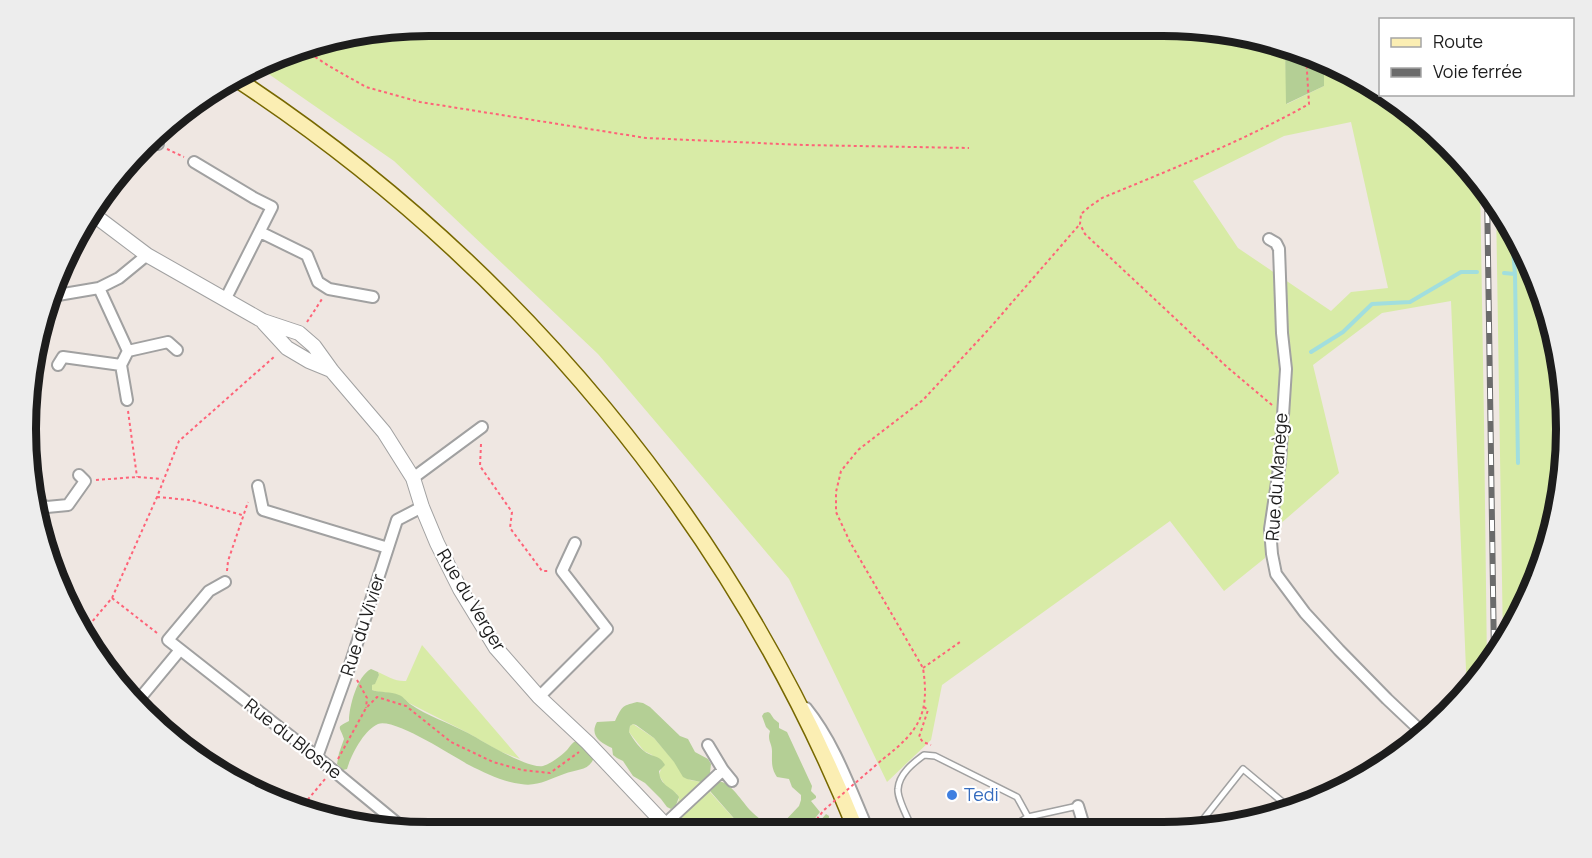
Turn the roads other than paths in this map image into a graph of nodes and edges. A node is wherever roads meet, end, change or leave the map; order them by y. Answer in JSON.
{"nodes":[{"id":1,"x":243,"y":83,"type":"edge"},
{"id":2,"x":194,"y":162,"type":"road end"},
{"id":3,"x":98,"y":218,"type":"edge"},
{"id":4,"x":260,"y":232,"type":"junction"},
{"id":5,"x":1269,"y":239,"type":"dead end"},
{"id":6,"x":147,"y":255,"type":"junction"},
{"id":7,"x":99,"y":288,"type":"junction"},
{"id":8,"x":60,"y":295,"type":"edge"},
{"id":9,"x":373,"y":297,"type":"dead end"},
{"id":10,"x":225,"y":300,"type":"junction"},
{"id":11,"x":263,"y":321,"type":"junction"},
{"id":12,"x":177,"y":350,"type":"dead end"},
{"id":13,"x":128,"y":351,"type":"junction"},
{"id":14,"x":58,"y":365,"type":"dead end"},
{"id":15,"x":121,"y":365,"type":"junction"},
{"id":16,"x":332,"y":371,"type":"junction"},
{"id":17,"x":127,"y":400,"type":"road end"},
{"id":18,"x":482,"y":427,"type":"road end"},
{"id":19,"x":82,"y":478,"type":"road end"},
{"id":20,"x":413,"y":478,"type":"junction"},
{"id":21,"x":258,"y":486,"type":"road end"},
{"id":22,"x":44,"y":506,"type":"edge"},
{"id":23,"x":422,"y":507,"type":"junction"},
{"id":24,"x":575,"y":543,"type":"dead end"},
{"id":25,"x":388,"y":548,"type":"junction"},
{"id":26,"x":225,"y":582,"type":"road end"},
{"id":27,"x":180,"y":650,"type":"junction"},
{"id":28,"x":791,"y":691,"type":"junction"},
{"id":29,"x":141,"y":696,"type":"edge"},
{"id":30,"x":539,"y":697,"type":"junction"},
{"id":31,"x":1418,"y":728,"type":"edge"},
{"id":32,"x":708,"y":745,"type":"dead end"},
{"id":33,"x":316,"y":757,"type":"junction"},
{"id":34,"x":723,"y":770,"type":"junction"},
{"id":35,"x":732,"y":781,"type":"dead end"},
{"id":36,"x":1284,"y":803,"type":"edge"},
{"id":37,"x":1078,"y":806,"type":"joint"},
{"id":38,"x":1028,"y":817,"type":"junction"},
{"id":39,"x":394,"y":820,"type":"edge"},
{"id":40,"x":1203,"y":820,"type":"edge"},
{"id":41,"x":663,"y":822,"type":"edge"},
{"id":42,"x":673,"y":822,"type":"edge"},
{"id":43,"x":853,"y":822,"type":"edge"},
{"id":44,"x":864,"y":822,"type":"edge"},
{"id":45,"x":910,"y":822,"type":"edge"},
{"id":46,"x":1020,"y":822,"type":"edge"},
{"id":47,"x":1083,"y":822,"type":"edge"}],
"edges":[{"from":1,"to":28,"type":"main road"},
{"from":2,"to":4,"type":"street"},
{"from":3,"to":6,"type":"street","name":"Rue du Verger"},
{"from":4,"to":9,"type":"street"},
{"from":4,"to":10,"type":"street"},
{"from":5,"to":31,"type":"street","name":"Rue du Manège"},
{"from":6,"to":7,"type":"street"},
{"from":6,"to":10,"type":"street","name":"Rue du Verger"},
{"from":7,"to":8,"type":"street"},
{"from":7,"to":13,"type":"street"},
{"from":10,"to":11,"type":"street","name":"Rue du Verger"},
{"from":11,"to":16,"type":"street","name":"Rue du Verger"},
{"from":11,"to":16,"type":"street","name":"Rue du Verger"},
{"from":12,"to":13,"type":"street"},
{"from":13,"to":15,"type":"street"},
{"from":14,"to":15,"type":"street"},
{"from":15,"to":17,"type":"street"},
{"from":16,"to":20,"type":"street","name":"Rue du Verger"},
{"from":18,"to":20,"type":"street"},
{"from":19,"to":22,"type":"street"},
{"from":20,"to":23,"type":"street","name":"Rue du Verger"},
{"from":21,"to":25,"type":"street"},
{"from":23,"to":25,"type":"street","name":"Rue du Vivier"},
{"from":23,"to":30,"type":"street","name":"Rue du Verger"},
{"from":24,"to":30,"type":"street"},
{"from":25,"to":33,"type":"street","name":"Rue du Vivier"},
{"from":26,"to":27,"type":"street","name":"Rue du Blosne"},
{"from":27,"to":29,"type":"street"},
{"from":27,"to":33,"type":"street","name":"Rue du Blosne"},
{"from":28,"to":43,"type":"main road"},
{"from":28,"to":44,"type":"street"},
{"from":30,"to":41,"type":"street","name":"Rue du Verger"},
{"from":32,"to":34,"type":"street"},
{"from":33,"to":39,"type":"street","name":"Rue du Blosne"},
{"from":34,"to":35,"type":"street"},
{"from":34,"to":42,"type":"street"},
{"from":36,"to":40,"type":"lane"},
{"from":37,"to":38,"type":"lane"},
{"from":37,"to":47,"type":"street"},
{"from":38,"to":45,"type":"lane"},
{"from":38,"to":46,"type":"lane"}]}
